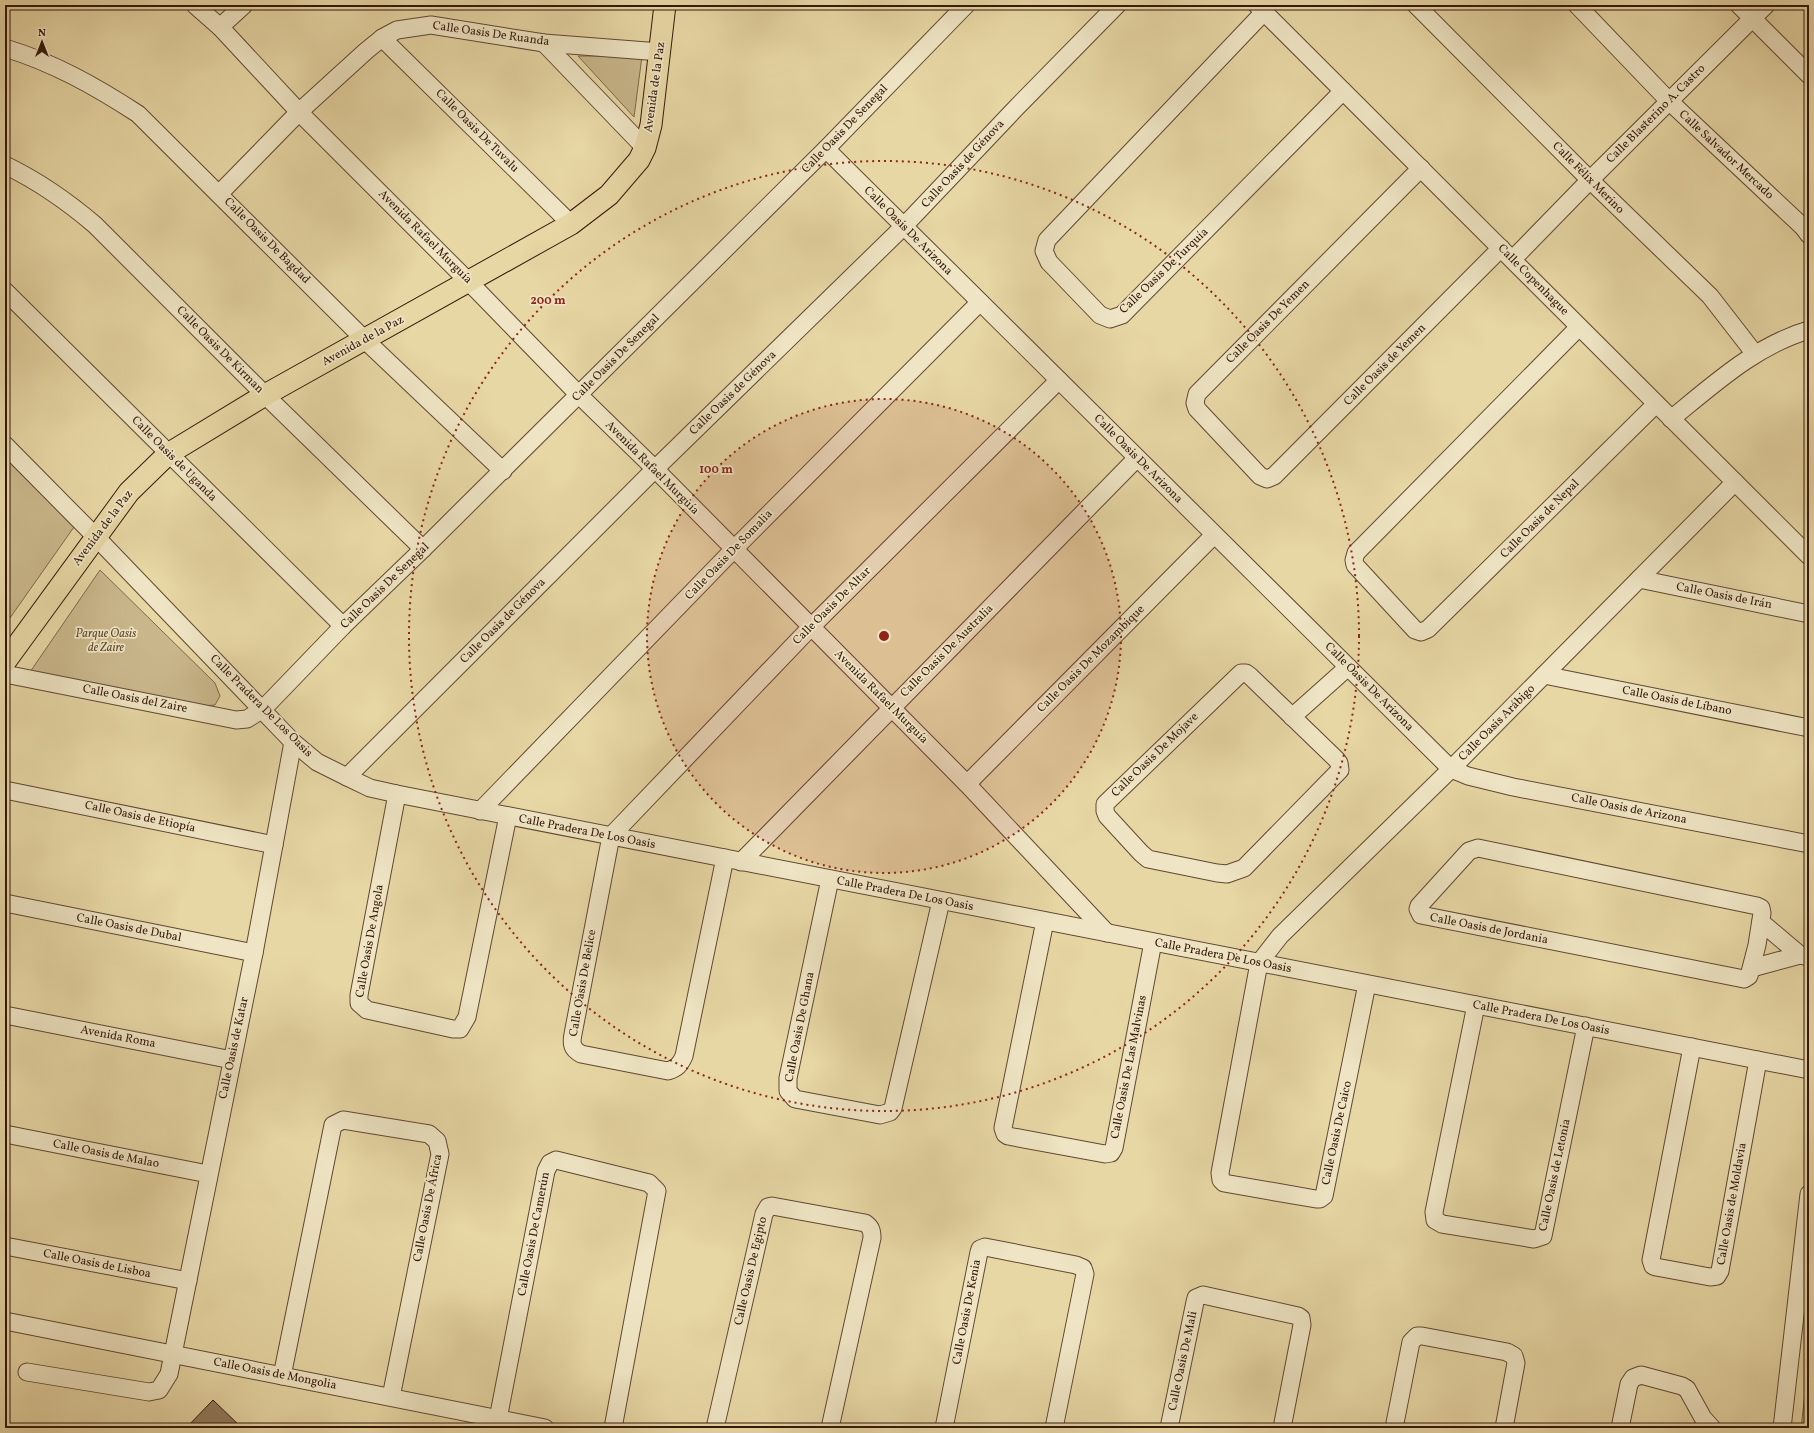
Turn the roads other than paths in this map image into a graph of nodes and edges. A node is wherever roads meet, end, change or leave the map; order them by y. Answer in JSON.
{"nodes":[{"id":1,"x":195,"y":5,"type":"edge"},
{"id":2,"x":244,"y":5,"type":"edge"},
{"id":3,"x":665,"y":5,"type":"edge"},
{"id":4,"x":966,"y":5,"type":"edge"},
{"id":5,"x":1117,"y":5,"type":"edge"},
{"id":6,"x":1416,"y":5,"type":"edge"},
{"id":7,"x":1577,"y":5,"type":"edge"},
{"id":8,"x":1739,"y":5,"type":"edge"},
{"id":9,"x":1766,"y":5,"type":"edge"},
{"id":10,"x":1260,"y":9,"type":"edge"},
{"id":11,"x":228,"y":16,"type":"edge"},
{"id":12,"x":1752,"y":18,"type":"junction"},
{"id":13,"x":382,"y":38,"type":"junction"},
{"id":14,"x":544,"y":43,"type":"junction"},
{"id":15,"x":5,"y":48,"type":"edge"},
{"id":16,"x":660,"y":52,"type":"junction"},
{"id":17,"x":1809,"y":74,"type":"edge"},
{"id":18,"x":1343,"y":91,"type":"junction"},
{"id":19,"x":1669,"y":101,"type":"junction"},
{"id":20,"x":300,"y":112,"type":"junction"},
{"id":21,"x":645,"y":148,"type":"junction"},
{"id":22,"x":826,"y":149,"type":"junction"},
{"id":23,"x":5,"y":165,"type":"edge"},
{"id":24,"x":1421,"y":168,"type":"junction"},
{"id":25,"x":1590,"y":180,"type":"junction"},
{"id":26,"x":220,"y":193,"type":"junction"},
{"id":27,"x":571,"y":224,"type":"junction"},
{"id":28,"x":904,"y":226,"type":"junction"},
{"id":29,"x":1809,"y":235,"type":"edge"},
{"id":30,"x":1507,"y":254,"type":"junction"},
{"id":31,"x":470,"y":282,"type":"junction"},
{"id":32,"x":5,"y":291,"type":"edge"},
{"id":33,"x":980,"y":302,"type":"junction"},
{"id":34,"x":1579,"y":327,"type":"junction"},
{"id":35,"x":1809,"y":330,"type":"edge"},
{"id":36,"x":365,"y":340,"type":"junction"},
{"id":37,"x":1756,"y":354,"type":"junction"},
{"id":38,"x":1059,"y":380,"type":"junction"},
{"id":39,"x":265,"y":395,"type":"junction"},
{"id":40,"x":579,"y":395,"type":"junction"},
{"id":41,"x":1656,"y":404,"type":"junction"},
{"id":42,"x":1671,"y":419,"type":"junction"},
{"id":43,"x":5,"y":445,"type":"edge"},
{"id":44,"x":168,"y":454,"type":"junction"},
{"id":45,"x":1137,"y":458,"type":"junction"},
{"id":46,"x":655,"y":469,"type":"junction"},
{"id":47,"x":503,"y":471,"type":"junction"},
{"id":48,"x":1267,"y":479,"type":"joint"},
{"id":49,"x":1735,"y":482,"type":"junction"},
{"id":50,"x":1214,"y":535,"type":"junction"},
{"id":51,"x":95,"y":536,"type":"junction"},
{"id":52,"x":423,"y":549,"type":"junction"},
{"id":53,"x":734,"y":549,"type":"junction"},
{"id":54,"x":1809,"y":556,"type":"edge"},
{"id":55,"x":1639,"y":579,"type":"junction"},
{"id":56,"x":1809,"y":614,"type":"edge"},
{"id":57,"x":343,"y":626,"type":"junction"},
{"id":58,"x":811,"y":627,"type":"junction"},
{"id":59,"x":5,"y":662,"type":"edge"},
{"id":60,"x":1348,"y":667,"type":"junction"},
{"id":61,"x":5,"y":674,"type":"edge"},
{"id":62,"x":1544,"y":675,"type":"junction"},
{"id":63,"x":892,"y":707,"type":"junction"},
{"id":64,"x":263,"y":709,"type":"junction"},
{"id":65,"x":1292,"y":717,"type":"junction"},
{"id":66,"x":1809,"y":728,"type":"edge"},
{"id":67,"x":293,"y":742,"type":"junction"},
{"id":68,"x":1451,"y":769,"type":"junction"},
{"id":69,"x":346,"y":777,"type":"junction"},
{"id":70,"x":967,"y":784,"type":"junction"},
{"id":71,"x":5,"y":790,"type":"edge"},
{"id":72,"x":396,"y":794,"type":"junction"},
{"id":73,"x":480,"y":811,"type":"junction"},
{"id":74,"x":508,"y":816,"type":"junction"},
{"id":75,"x":611,"y":836,"type":"junction"},
{"id":76,"x":1809,"y":844,"type":"edge"},
{"id":77,"x":274,"y":845,"type":"junction"},
{"id":78,"x":733,"y":860,"type":"junction"},
{"id":79,"x":830,"y":879,"type":"junction"},
{"id":80,"x":941,"y":901,"type":"junction"},
{"id":81,"x":5,"y":903,"type":"edge"},
{"id":82,"x":1045,"y":921,"type":"junction"},
{"id":83,"x":1761,"y":922,"type":"junction"},
{"id":84,"x":1107,"y":933,"type":"junction"},
{"id":85,"x":1153,"y":942,"type":"junction"},
{"id":86,"x":254,"y":953,"type":"junction"},
{"id":87,"x":1804,"y":956,"type":"edge"},
{"id":88,"x":1260,"y":963,"type":"junction"},
{"id":89,"x":1752,"y":968,"type":"junction"},
{"id":90,"x":1367,"y":984,"type":"junction"},
{"id":91,"x":1476,"y":1005,"type":"junction"},
{"id":92,"x":5,"y":1015,"type":"edge"},
{"id":93,"x":1586,"y":1026,"type":"junction"},
{"id":94,"x":1692,"y":1047,"type":"junction"},
{"id":95,"x":232,"y":1060,"type":"junction"},
{"id":96,"x":1758,"y":1060,"type":"junction"},
{"id":97,"x":1809,"y":1070,"type":"edge"},
{"id":98,"x":5,"y":1134,"type":"edge"},
{"id":99,"x":208,"y":1174,"type":"junction"},
{"id":100,"x":1809,"y":1194,"type":"edge"},
{"id":101,"x":5,"y":1246,"type":"edge"},
{"id":102,"x":188,"y":1281,"type":"junction"},
{"id":103,"x":5,"y":1321,"type":"edge"},
{"id":104,"x":173,"y":1354,"type":"junction"},
{"id":105,"x":28,"y":1372,"type":"dead end"},
{"id":106,"x":282,"y":1376,"type":"junction"},
{"id":107,"x":391,"y":1397,"type":"junction"},
{"id":108,"x":498,"y":1418,"type":"junction"},
{"id":109,"x":545,"y":1428,"type":"edge"},
{"id":110,"x":613,"y":1428,"type":"edge"},
{"id":111,"x":715,"y":1428,"type":"edge"},
{"id":112,"x":830,"y":1428,"type":"edge"},
{"id":113,"x":944,"y":1428,"type":"edge"},
{"id":114,"x":1054,"y":1428,"type":"edge"},
{"id":115,"x":1169,"y":1428,"type":"edge"},
{"id":116,"x":1282,"y":1428,"type":"edge"},
{"id":117,"x":1394,"y":1428,"type":"edge"},
{"id":118,"x":1504,"y":1428,"type":"edge"},
{"id":119,"x":1620,"y":1428,"type":"edge"},
{"id":120,"x":1712,"y":1428,"type":"edge"},
{"id":121,"x":1782,"y":1428,"type":"edge"}],
"edges":[{"from":1,"to":11,"type":"street","name":"Avenida Rafael Murguía"},
{"from":2,"to":11,"type":"street"},
{"from":3,"to":16,"type":"main road","name":"Avenida de la Paz"},
{"from":4,"to":22,"type":"street","name":"Calle Oasis De Senegal"},
{"from":5,"to":28,"type":"street","name":"Calle Oasis de Génova"},
{"from":6,"to":25,"type":"street","name":"Calle Félix Merino"},
{"from":7,"to":19,"type":"street","name":"Calle Salvador Mercado"},
{"from":8,"to":12,"type":"street"},
{"from":9,"to":12,"type":"street","name":"Calle Blasterino A. Castro"},
{"from":10,"to":18,"type":"street","name":"Calle Copenhague"},
{"from":10,"to":18,"type":"street","name":"Calle Oasis De Turquía"},
{"from":11,"to":20,"type":"street","name":"Avenida Rafael Murguía"},
{"from":12,"to":17,"type":"street"},
{"from":12,"to":19,"type":"street","name":"Calle Blasterino A. Castro"},
{"from":13,"to":14,"type":"street","name":"Calle Oasis De Ruanda"},
{"from":13,"to":20,"type":"street","name":"Calle Oasis De Ruanda"},
{"from":13,"to":27,"type":"street","name":"Calle Oasis De Tuvalu"},
{"from":14,"to":16,"type":"street","name":"Calle Oasis De Ruanda"},
{"from":14,"to":21,"type":"street"},
{"from":15,"to":26,"type":"street","name":"Calle Oasis De Bagdad"},
{"from":16,"to":21,"type":"main road","name":"Avenida de la Paz"},
{"from":18,"to":24,"type":"street","name":"Calle Copenhague"},
{"from":19,"to":25,"type":"street","name":"Calle Blasterino A. Castro"},
{"from":19,"to":29,"type":"street","name":"Calle Salvador Mercado"},
{"from":20,"to":26,"type":"street","name":"Calle Oasis De Ruanda"},
{"from":20,"to":31,"type":"street","name":"Avenida Rafael Murguía"},
{"from":21,"to":27,"type":"main road","name":"Avenida de la Paz"},
{"from":22,"to":28,"type":"street","name":"Calle Oasis De Arizona"},
{"from":22,"to":40,"type":"street","name":"Calle Oasis De Senegal"},
{"from":23,"to":39,"type":"street","name":"Calle Oasis De Kirman"},
{"from":24,"to":30,"type":"street","name":"Calle Copenhague"},
{"from":24,"to":48,"type":"street","name":"Calle Oasis De Yemen"},
{"from":25,"to":30,"type":"street","name":"Calle Blasterino A. Castro"},
{"from":25,"to":37,"type":"street","name":"Calle Félix Merino"},
{"from":26,"to":36,"type":"street","name":"Calle Oasis De Bagdad"},
{"from":27,"to":31,"type":"main road","name":"Avenida de la Paz"},
{"from":28,"to":33,"type":"street","name":"Calle Oasis De Arizona"},
{"from":28,"to":46,"type":"street","name":"Calle Oasis de Génova"},
{"from":30,"to":34,"type":"street","name":"Calle Copenhague"},
{"from":30,"to":48,"type":"street","name":"Calle Oasis de Yemen"},
{"from":31,"to":36,"type":"main road","name":"Avenida de la Paz"},
{"from":31,"to":40,"type":"street","name":"Avenida Rafael Murguía"},
{"from":32,"to":44,"type":"street","name":"Calle Oasis de Uganda"},
{"from":33,"to":38,"type":"street","name":"Calle Oasis De Arizona"},
{"from":33,"to":53,"type":"street","name":"Calle Oasis De Somalia"},
{"from":34,"to":41,"type":"street","name":"Calle Copenhague"},
{"from":34,"to":41,"type":"street","name":"Calle Oasis de Nepal"},
{"from":35,"to":37,"type":"street"},
{"from":36,"to":39,"type":"main road","name":"Avenida de la Paz"},
{"from":36,"to":47,"type":"street","name":"Calle Oasis De Bagdad"},
{"from":37,"to":42,"type":"street"},
{"from":38,"to":45,"type":"street","name":"Calle Oasis De Arizona"},
{"from":38,"to":58,"type":"street","name":"Calle Oasis De Altar"},
{"from":39,"to":44,"type":"main road","name":"Avenida de la Paz"},
{"from":39,"to":52,"type":"street","name":"Calle Oasis De Kirman"},
{"from":40,"to":46,"type":"street","name":"Avenida Rafael Murguía"},
{"from":40,"to":47,"type":"street","name":"Calle Oasis De Senegal"},
{"from":41,"to":42,"type":"street","name":"Calle Copenhague"},
{"from":42,"to":49,"type":"street","name":"Calle Copenhague"},
{"from":43,"to":51,"type":"street"},
{"from":44,"to":51,"type":"main road","name":"Avenida de la Paz"},
{"from":44,"to":57,"type":"street","name":"Calle Oasis de Uganda"},
{"from":45,"to":50,"type":"street","name":"Calle Oasis De Arizona"},
{"from":45,"to":63,"type":"street","name":"Calle Oasis De Australia"},
{"from":46,"to":53,"type":"street","name":"Avenida Rafael Murguía"},
{"from":46,"to":69,"type":"street","name":"Calle Oasis de Génova"},
{"from":47,"to":52,"type":"street","name":"Calle Oasis De Senegal"},
{"from":49,"to":54,"type":"street","name":"Calle Copenhague"},
{"from":49,"to":55,"type":"street","name":"Calle Oasis Arábigo"},
{"from":50,"to":60,"type":"street","name":"Calle Oasis De Arizona"},
{"from":50,"to":70,"type":"street","name":"Calle Oasis De Mozambique"},
{"from":51,"to":59,"type":"main road","name":"Avenida de la Paz"},
{"from":51,"to":64,"type":"street","name":"Calle Pradera De Los Oasis"},
{"from":52,"to":57,"type":"street","name":"Calle Oasis De Senegal"},
{"from":53,"to":58,"type":"street","name":"Avenida Rafael Murguía"},
{"from":53,"to":73,"type":"street","name":"Calle Oasis De Somalia"},
{"from":55,"to":56,"type":"street","name":"Calle Oasis de Irán"},
{"from":55,"to":62,"type":"street","name":"Calle Oasis Arábigo"},
{"from":57,"to":64,"type":"street","name":"Calle Oasis De Senegal"},
{"from":58,"to":63,"type":"street","name":"Avenida Rafael Murguía"},
{"from":58,"to":75,"type":"street","name":"Calle Oasis De Altar"},
{"from":60,"to":65,"type":"street"},
{"from":60,"to":68,"type":"street","name":"Calle Oasis De Arizona"},
{"from":61,"to":64,"type":"street","name":"Calle Oasis del Zaire"},
{"from":62,"to":66,"type":"street","name":"Calle Oasis de Líbano"},
{"from":62,"to":68,"type":"street","name":"Calle Oasis Arábigo"},
{"from":63,"to":70,"type":"street","name":"Avenida Rafael Murguía"},
{"from":63,"to":78,"type":"street","name":"Calle Oasis De Australia"},
{"from":64,"to":67,"type":"street","name":"Calle Pradera De Los Oasis"},
{"from":65,"to":65,"type":"street","name":"Calle Oasis De Mojave"},
{"from":67,"to":69,"type":"street","name":"Calle Pradera De Los Oasis"},
{"from":67,"to":77,"type":"street","name":"Calle Oasis de Katar"},
{"from":68,"to":76,"type":"street","name":"Calle Oasis de Arizona"},
{"from":68,"to":88,"type":"street","name":"Calle Oasis Arábigo"},
{"from":69,"to":72,"type":"street","name":"Calle Pradera De Los Oasis"},
{"from":70,"to":84,"type":"street","name":"Avenida Rafael Murguía"},
{"from":71,"to":77,"type":"street","name":"Calle Oasis de Etiopía"},
{"from":72,"to":73,"type":"street","name":"Calle Pradera De Los Oasis"},
{"from":72,"to":74,"type":"street","name":"Calle Oasis De Angola"},
{"from":73,"to":74,"type":"street","name":"Calle Pradera De Los Oasis"},
{"from":74,"to":75,"type":"street","name":"Calle Pradera De Los Oasis"},
{"from":75,"to":78,"type":"street","name":"Calle Pradera De Los Oasis"},
{"from":75,"to":78,"type":"street","name":"Calle Oasis De Belice"},
{"from":77,"to":86,"type":"street","name":"Calle Oasis de Katar"},
{"from":78,"to":79,"type":"street","name":"Calle Pradera De Los Oasis"},
{"from":79,"to":80,"type":"street","name":"Calle Pradera De Los Oasis"},
{"from":79,"to":80,"type":"street","name":"Calle Oasis De Ghana"},
{"from":80,"to":82,"type":"street","name":"Calle Pradera De Los Oasis"},
{"from":81,"to":86,"type":"street","name":"Calle Oasis de Dubal"},
{"from":82,"to":84,"type":"street","name":"Calle Pradera De Los Oasis"},
{"from":82,"to":85,"type":"street","name":"Calle Oasis De Las Malvinas"},
{"from":83,"to":87,"type":"street","name":"Calle Oasis de Jordania"},
{"from":83,"to":89,"type":"street","name":"Calle Oasis de Jordania"},
{"from":83,"to":89,"type":"street","name":"Calle Oasis de Jordania"},
{"from":84,"to":85,"type":"street","name":"Calle Pradera De Los Oasis"},
{"from":85,"to":88,"type":"street","name":"Calle Pradera De Los Oasis"},
{"from":86,"to":95,"type":"street","name":"Calle Oasis de Katar"},
{"from":87,"to":89,"type":"street","name":"Calle Oasis de Jordania"},
{"from":88,"to":90,"type":"street","name":"Calle Pradera De Los Oasis"},
{"from":88,"to":90,"type":"street","name":"Calle Oasis De Caico"},
{"from":90,"to":91,"type":"street","name":"Calle Pradera De Los Oasis"},
{"from":91,"to":93,"type":"street","name":"Calle Pradera De Los Oasis"},
{"from":91,"to":93,"type":"street","name":"Calle Oasis de Letonia"},
{"from":92,"to":95,"type":"street","name":"Avenida Roma"},
{"from":93,"to":94,"type":"street","name":"Calle Pradera De Los Oasis"},
{"from":94,"to":96,"type":"street","name":"Calle Pradera De Los Oasis"},
{"from":94,"to":96,"type":"street","name":"Calle Oasis de Moldavia"},
{"from":95,"to":99,"type":"street","name":"Calle Oasis de Katar"},
{"from":96,"to":97,"type":"street","name":"Calle Pradera De Los Oasis"},
{"from":98,"to":99,"type":"street","name":"Calle Oasis de Malao"},
{"from":99,"to":102,"type":"street","name":"Calle Oasis de Katar"},
{"from":100,"to":121,"type":"street"},
{"from":101,"to":102,"type":"street","name":"Calle Oasis de Lisboa"},
{"from":102,"to":104,"type":"street","name":"Calle Oasis de Katar"},
{"from":103,"to":104,"type":"street","name":"Calle Oasis de Mongolia"},
{"from":104,"to":105,"type":"street","name":"Calle Oasis de Katar"},
{"from":104,"to":106,"type":"street","name":"Calle Oasis de Mongolia"},
{"from":106,"to":107,"type":"street","name":"Calle Oasis de Mongolia"},
{"from":106,"to":107,"type":"street","name":"Calle Oasis De África"},
{"from":107,"to":108,"type":"street","name":"Calle Oasis de Mongolia"},
{"from":108,"to":109,"type":"street","name":"Calle Oasis de Mongolia"},
{"from":108,"to":110,"type":"street","name":"Calle Oasis De Camerún"},
{"from":111,"to":112,"type":"street","name":"Calle Oasis De Egipto"},
{"from":113,"to":114,"type":"street","name":"Calle Oasis De Kenia"},
{"from":115,"to":116,"type":"street","name":"Calle Oasis De Mali"},
{"from":117,"to":118,"type":"street"},
{"from":119,"to":120,"type":"street"}]}
